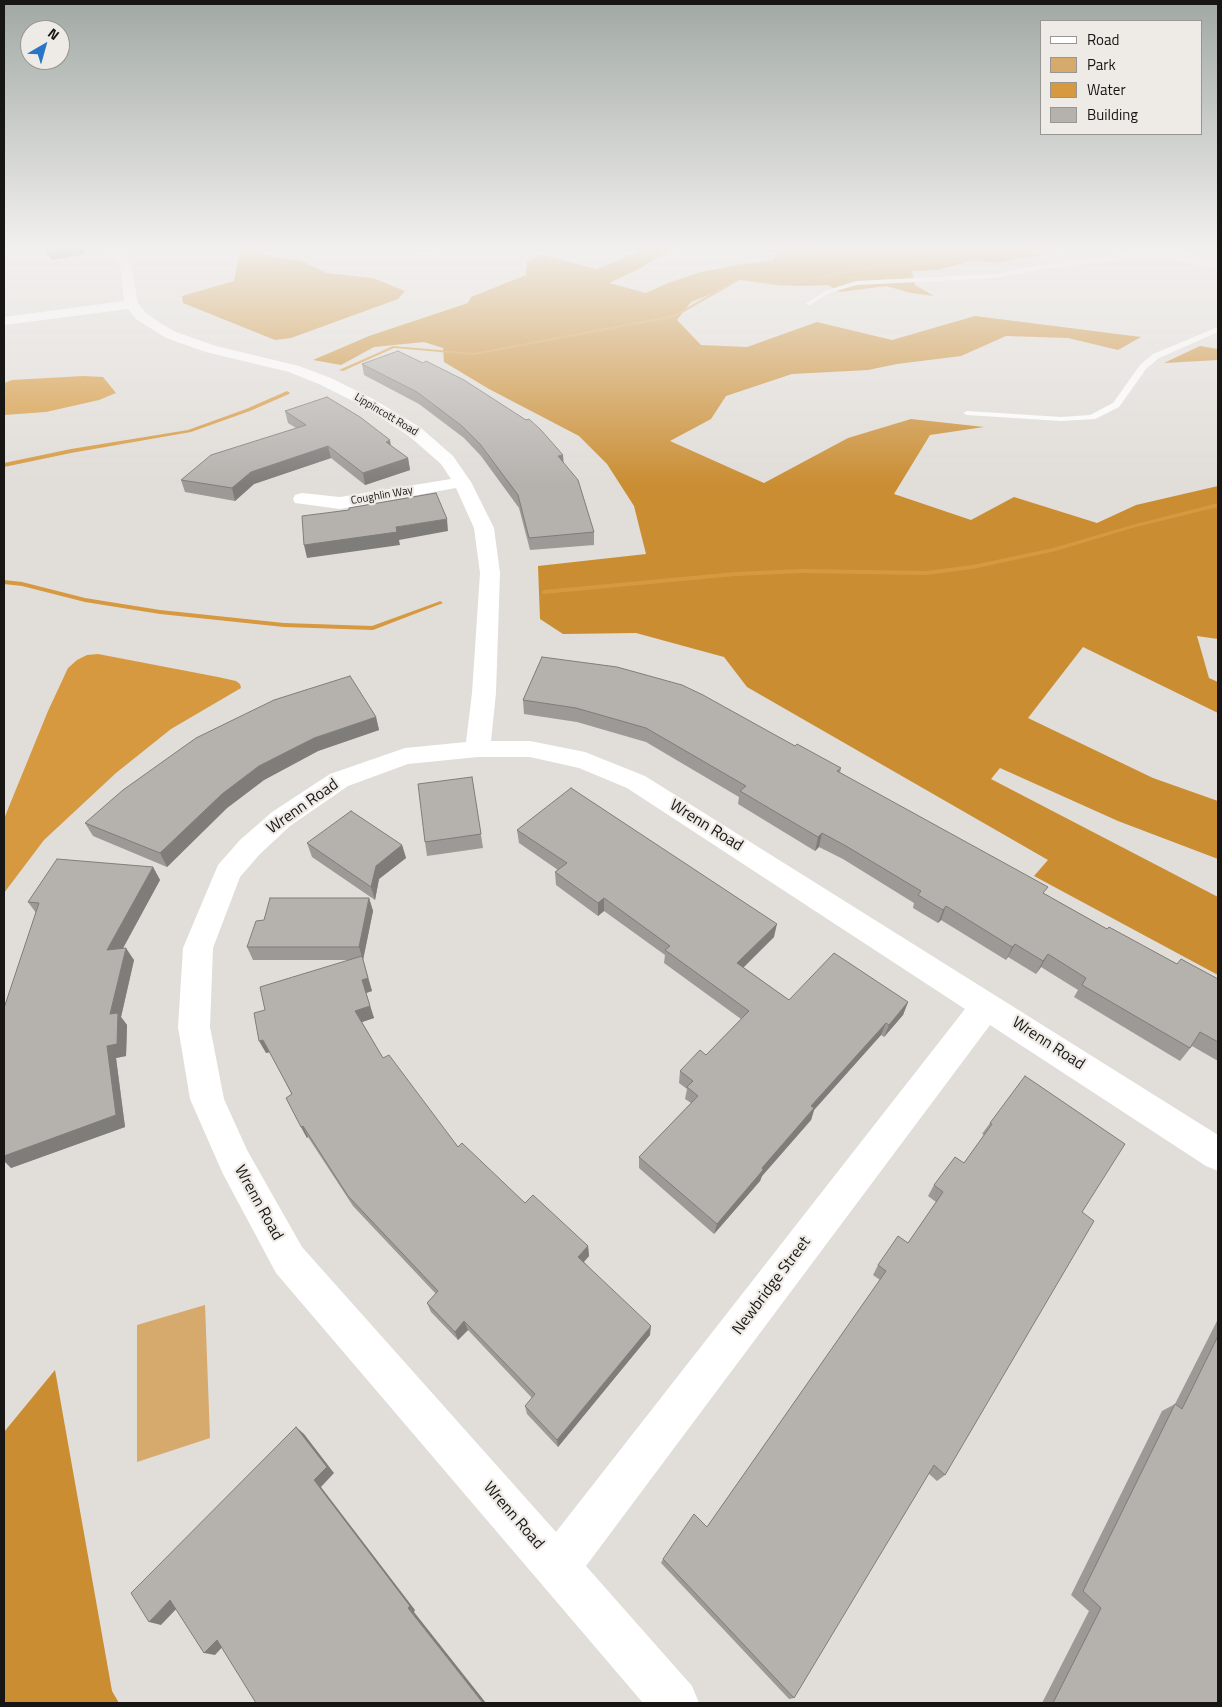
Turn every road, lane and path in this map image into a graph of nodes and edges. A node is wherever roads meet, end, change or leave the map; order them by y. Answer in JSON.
{"nodes":[{"id":1,"x":155,"y":326,"type":"edge"},
{"id":2,"x":1218,"y":329,"type":"edge"},
{"id":3,"x":967,"y":413,"type":"dead end"},
{"id":4,"x":462,"y":482,"type":"junction"},
{"id":5,"x":302,"y":499,"type":"dead end"},
{"id":6,"x":478,"y":749,"type":"junction"},
{"id":7,"x":987,"y":1005,"type":"junction"},
{"id":8,"x":1218,"y":1154,"type":"edge"},
{"id":9,"x":557,"y":1567,"type":"junction"},
{"id":10,"x":674,"y":1703,"type":"edge"}],
"edges":[{"from":1,"to":4,"type":"street","name":"Lippincott Road"},
{"from":2,"to":3,"type":"lane"},
{"from":4,"to":5,"type":"street","name":"Coughlin Way"},
{"from":4,"to":6,"type":"street","name":"Lippincott Road"},
{"from":6,"to":7,"type":"street","name":"Wrenn Road"},
{"from":6,"to":9,"type":"street","name":"Wrenn Road"},
{"from":7,"to":8,"type":"street","name":"Wrenn Road"},
{"from":7,"to":9,"type":"street","name":"Newbridge Street"},
{"from":9,"to":10,"type":"street","name":"Wrenn Road"}]}
